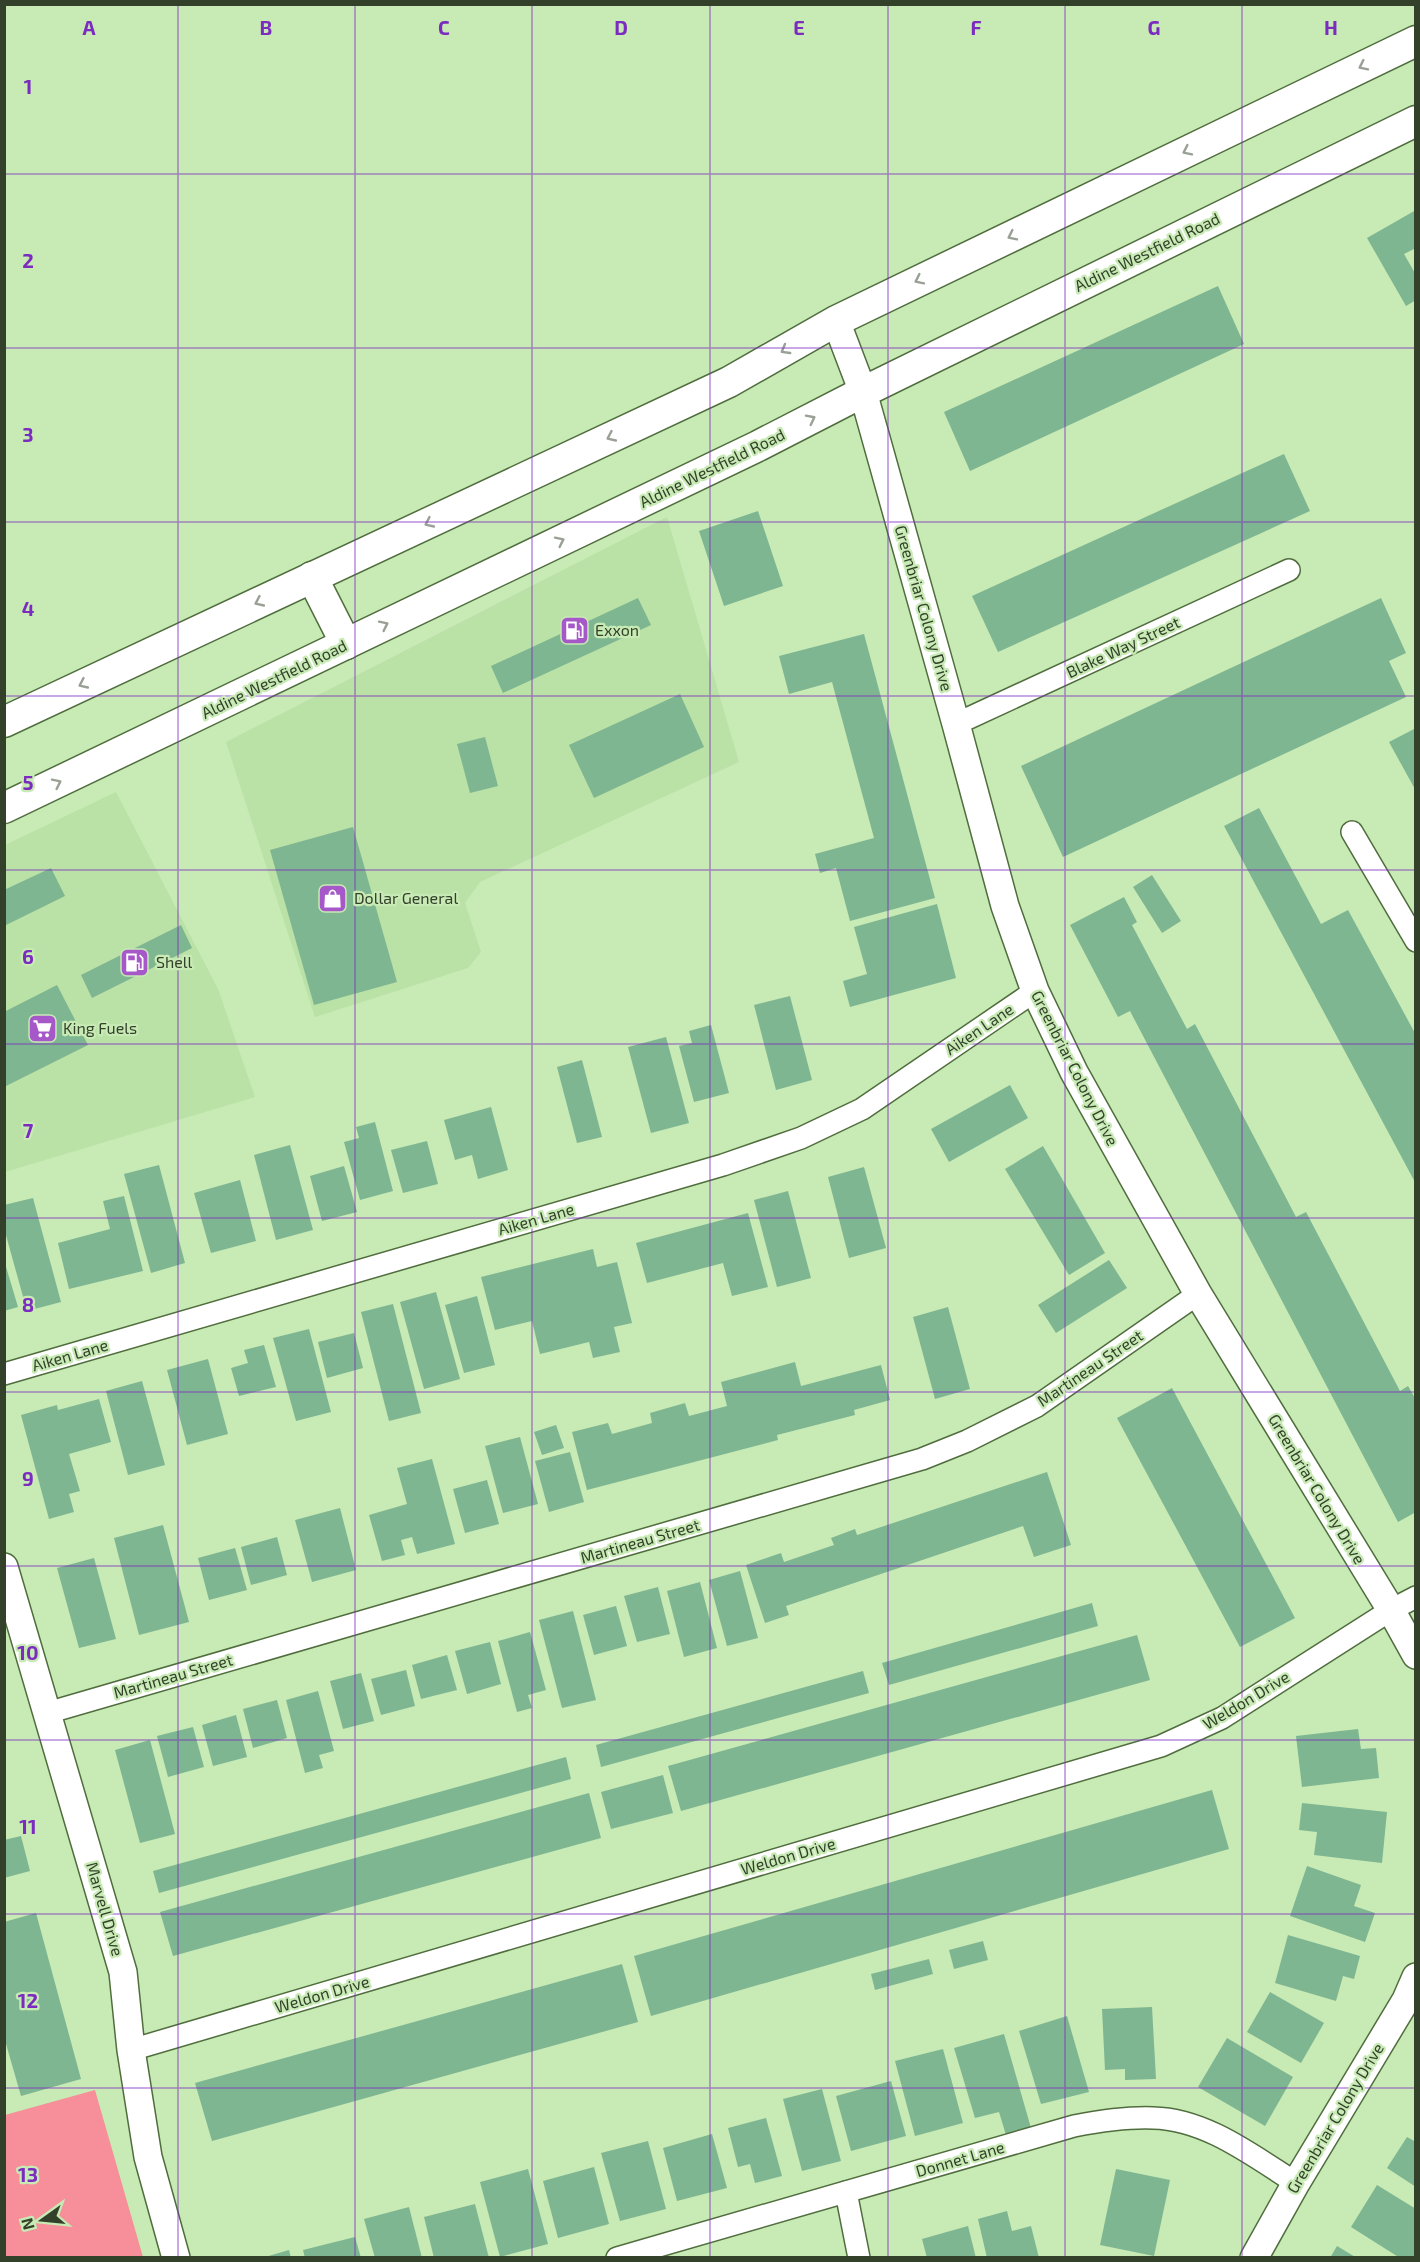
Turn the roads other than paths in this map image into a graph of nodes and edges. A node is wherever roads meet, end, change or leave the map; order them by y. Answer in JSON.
{"nodes":[{"id":1,"x":1416,"y":41,"type":"edge"},
{"id":2,"x":1416,"y":121,"type":"edge"},
{"id":3,"x":836,"y":321,"type":"junction"},
{"id":4,"x":863,"y":392,"type":"junction"},
{"id":5,"x":1289,"y":570,"type":"dead end"},
{"id":6,"x":312,"y":577,"type":"junction"},
{"id":7,"x":346,"y":644,"type":"junction"},
{"id":8,"x":4,"y":722,"type":"edge"},
{"id":9,"x":956,"y":724,"type":"junction"},
{"id":10,"x":4,"y":808,"type":"edge"},
{"id":11,"x":1352,"y":832,"type":"dead end"},
{"id":12,"x":1416,"y":941,"type":"edge"},
{"id":13,"x":1035,"y":991,"type":"junction"},
{"id":14,"x":1198,"y":1294,"type":"junction"},
{"id":15,"x":4,"y":1374,"type":"edge"},
{"id":16,"x":4,"y":1567,"type":"edge"},
{"id":17,"x":1416,"y":1597,"type":"edge"},
{"id":18,"x":1391,"y":1610,"type":"junction"},
{"id":19,"x":1416,"y":1655,"type":"edge"},
{"id":20,"x":47,"y":1713,"type":"junction"},
{"id":21,"x":1416,"y":1977,"type":"edge"},
{"id":22,"x":131,"y":2050,"type":"junction"},
{"id":23,"x":1296,"y":2183,"type":"junction"},
{"id":24,"x":846,"y":2192,"type":"junction"},
{"id":25,"x":176,"y":2258,"type":"edge"},
{"id":26,"x":616,"y":2258,"type":"edge"},
{"id":27,"x":860,"y":2258,"type":"edge"},
{"id":28,"x":1254,"y":2258,"type":"edge"}],
"edges":[{"from":1,"to":3,"type":"main road","one_way":true},
{"from":2,"to":4,"type":"main road","name":"Aldine Westfield Road"},
{"from":3,"to":4,"type":"street","name":"Greenbriar Colony Drive"},
{"from":3,"to":6,"type":"main road","one_way":true},
{"from":7,"to":4,"type":"main road","name":"Aldine Westfield Road","one_way":true},
{"from":4,"to":9,"type":"street","name":"Greenbriar Colony Drive"},
{"from":5,"to":9,"type":"street","name":"Blake Way Street"},
{"from":6,"to":7,"type":"main road"},
{"from":6,"to":8,"type":"main road","one_way":true},
{"from":10,"to":7,"type":"main road","name":"Aldine Westfield Road","one_way":true},
{"from":9,"to":13,"type":"street","name":"Greenbriar Colony Drive"},
{"from":11,"to":12,"type":"street"},
{"from":13,"to":14,"type":"street","name":"Greenbriar Colony Drive"},
{"from":13,"to":15,"type":"street","name":"Aiken Lane"},
{"from":14,"to":18,"type":"street","name":"Greenbriar Colony Drive"},
{"from":14,"to":20,"type":"street","name":"Martineau Street"},
{"from":16,"to":20,"type":"street","name":"Marvell Drive"},
{"from":17,"to":18,"type":"street","name":"Weldon Drive"},
{"from":18,"to":19,"type":"street","name":"Greenbriar Colony Drive"},
{"from":18,"to":22,"type":"street","name":"Weldon Drive"},
{"from":20,"to":22,"type":"street","name":"Marvell Drive"},
{"from":21,"to":23,"type":"street","name":"Greenbriar Colony Drive"},
{"from":22,"to":25,"type":"street","name":"Marvell Drive"},
{"from":23,"to":24,"type":"street","name":"Donnet Lane"},
{"from":23,"to":28,"type":"street","name":"Greenbriar Colony Drive"},
{"from":24,"to":26,"type":"street","name":"Donnet Lane"},
{"from":24,"to":27,"type":"street"}]}
